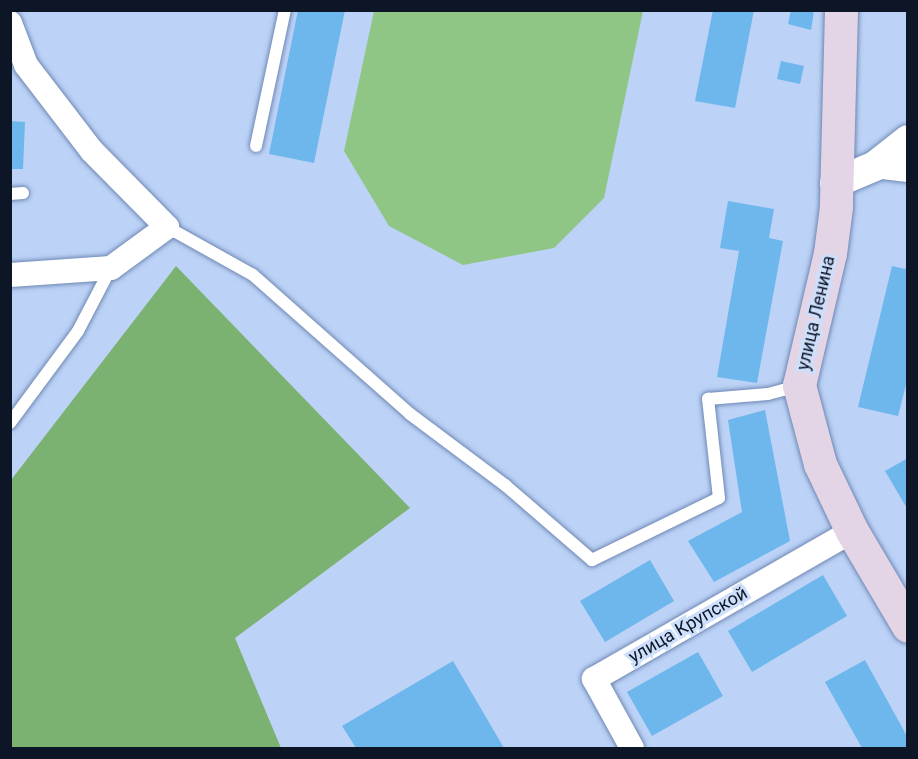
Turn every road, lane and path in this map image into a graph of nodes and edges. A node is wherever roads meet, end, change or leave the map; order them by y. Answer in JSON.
{"nodes":[{"id":1,"x":285,"y":10,"type":"edge"},
{"id":2,"x":841,"y":10,"type":"edge"},
{"id":3,"x":10,"y":23,"type":"edge"},
{"id":4,"x":908,"y":140,"type":"edge"},
{"id":5,"x":256,"y":146,"type":"dead end"},
{"id":6,"x":875,"y":166,"type":"junction"},
{"id":7,"x":908,"y":170,"type":"edge"},
{"id":8,"x":836,"y":183,"type":"junction"},
{"id":9,"x":167,"y":227,"type":"junction"},
{"id":10,"x":111,"y":268,"type":"junction"},
{"id":11,"x":10,"y":275,"type":"edge"},
{"id":12,"x":799,"y":385,"type":"junction"},
{"id":13,"x":10,"y":423,"type":"edge"},
{"id":14,"x":852,"y":531,"type":"junction"},
{"id":15,"x":903,"y":607,"type":"edge"},
{"id":16,"x":632,"y":748,"type":"edge"}],
"edges":[{"from":1,"to":5,"type":"lane"},
{"from":2,"to":8,"type":"main road","name":"улица Ленина"},
{"from":3,"to":9,"type":"street"},
{"from":4,"to":6,"type":"street"},
{"from":6,"to":7,"type":"street"},
{"from":6,"to":8,"type":"street"},
{"from":8,"to":12,"type":"main road","name":"улица Ленина"},
{"from":9,"to":10,"type":"street"},
{"from":9,"to":12,"type":"lane"},
{"from":10,"to":11,"type":"street"},
{"from":10,"to":13,"type":"lane"},
{"from":12,"to":14,"type":"main road","name":"улица Ленина"},
{"from":14,"to":15,"type":"main road","name":"улица Ленина"},
{"from":14,"to":16,"type":"street","name":"улица Крупской"}]}
